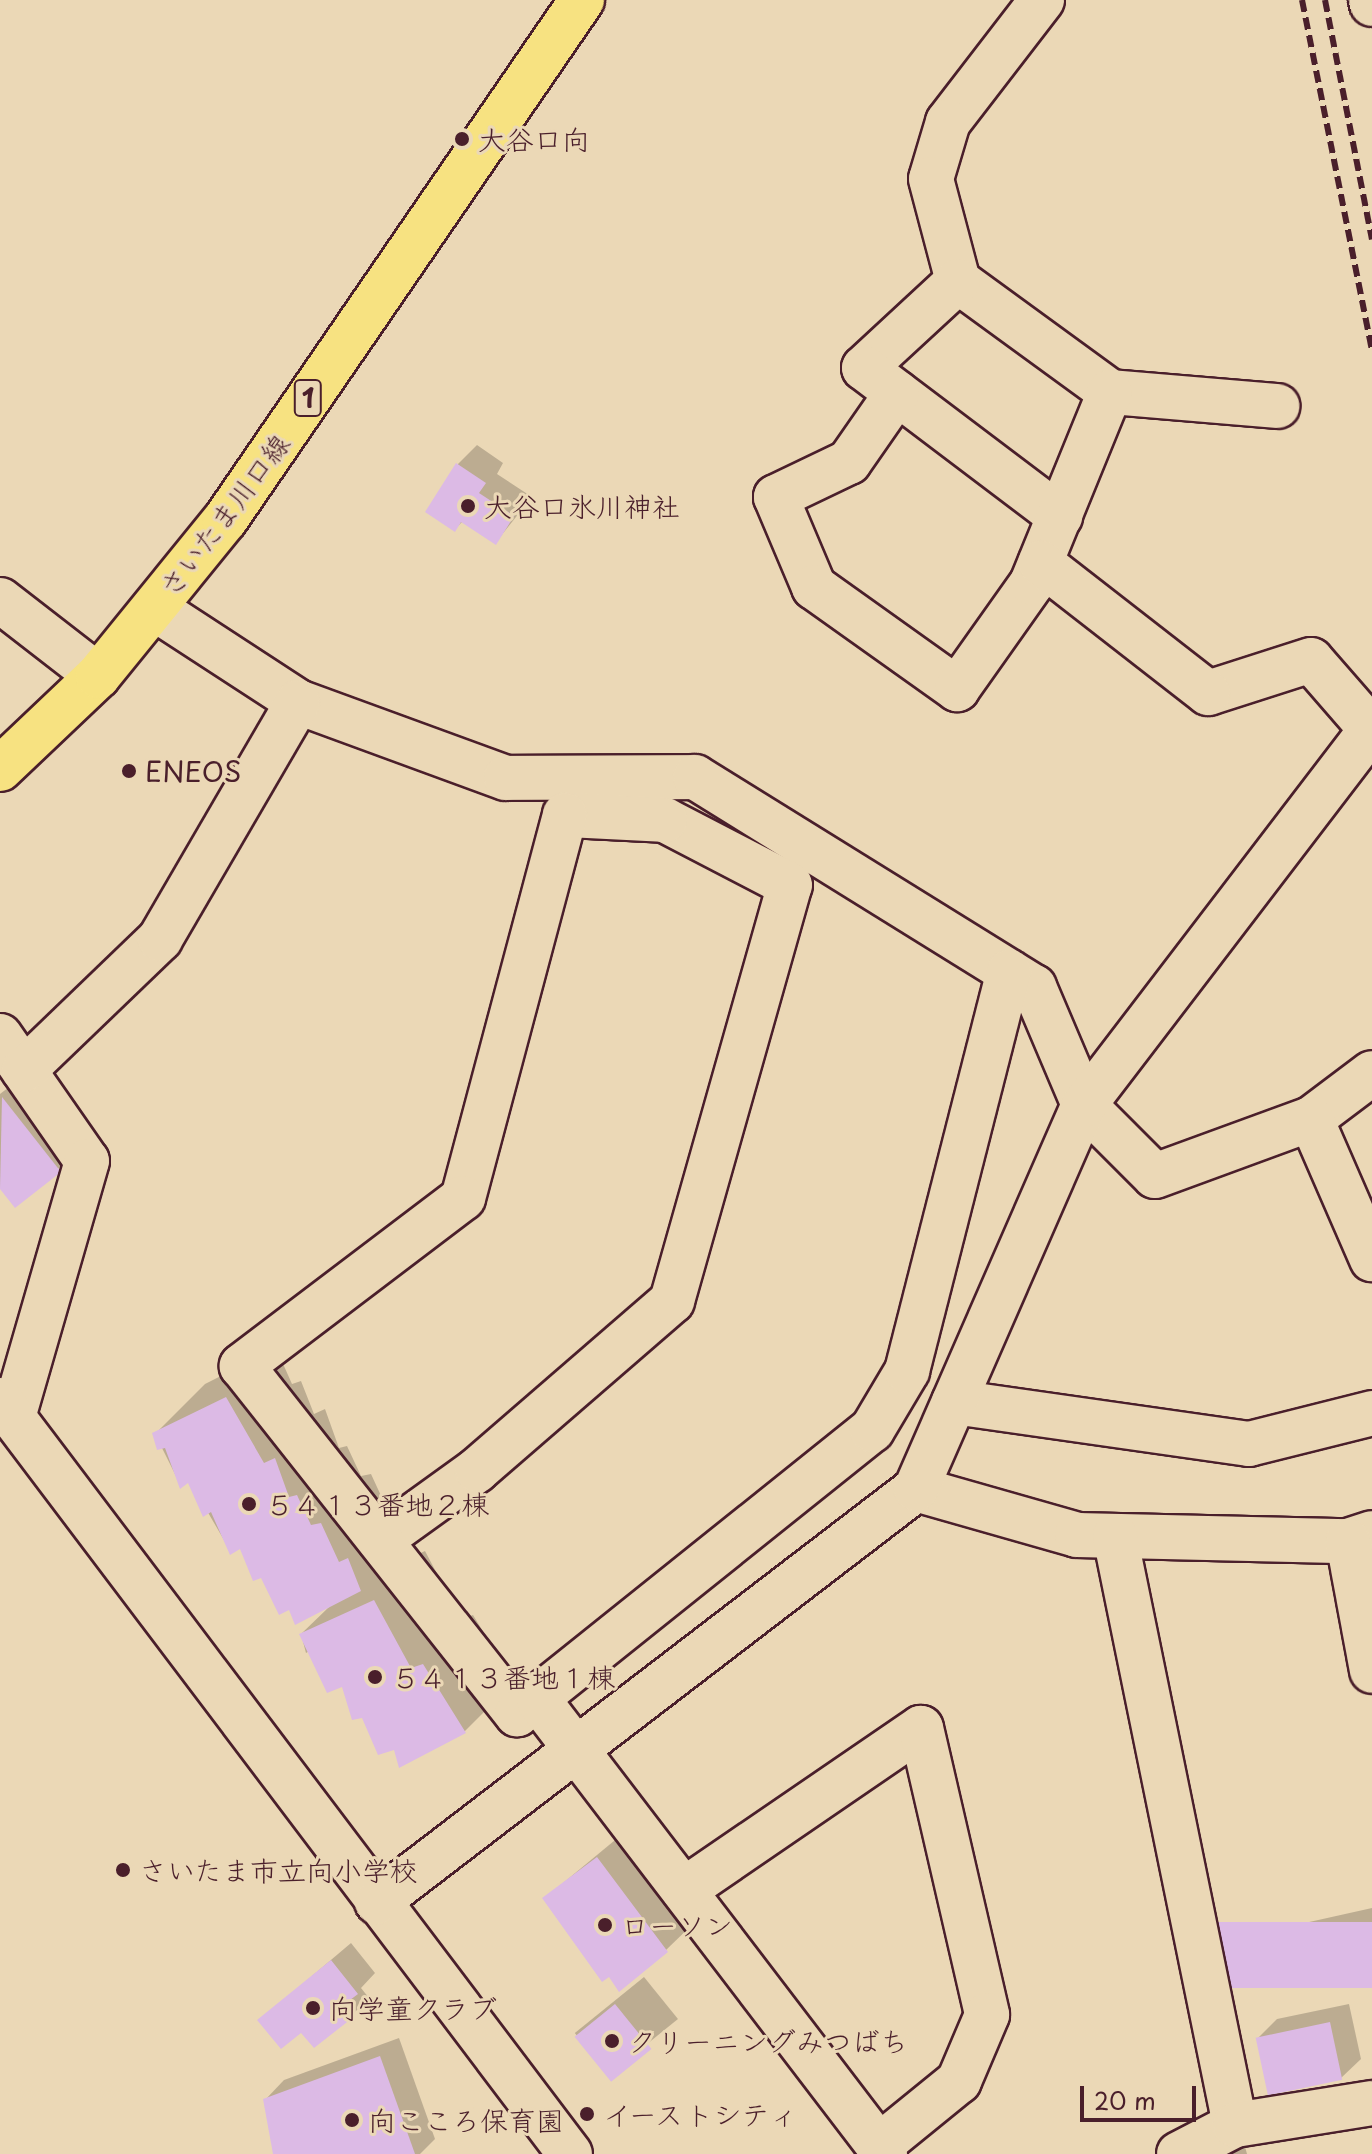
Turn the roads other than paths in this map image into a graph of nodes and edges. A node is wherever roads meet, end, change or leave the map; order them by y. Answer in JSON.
{"nodes":[{"id":1,"x":582,"y":0,"type":"edge"},
{"id":2,"x":1042,"y":0,"type":"edge"},
{"id":3,"x":958,"y":281,"type":"junction"},
{"id":4,"x":1110,"y":392,"type":"junction"},
{"id":5,"x":897,"y":393,"type":"junction"},
{"id":6,"x":1277,"y":406,"type":"dead end"},
{"id":7,"x":1060,"y":516,"type":"junction"},
{"id":8,"x":1041,"y":563,"type":"junction"},
{"id":9,"x":0,"y":600,"type":"edge"},
{"id":10,"x":154,"y":608,"type":"junction"},
{"id":11,"x":98,"y":676,"type":"junction"},
{"id":12,"x":298,"y":702,"type":"junction"},
{"id":13,"x":1371,"y":729,"type":"edge"},
{"id":14,"x":0,"y":769,"type":"edge"},
{"id":15,"x":1009,"y":972,"type":"junction"},
{"id":16,"x":12,"y":1053,"type":"edge"},
{"id":17,"x":1372,"y":1073,"type":"edge"},
{"id":18,"x":1084,"y":1105,"type":"junction"},
{"id":19,"x":1311,"y":1119,"type":"junction"},
{"id":20,"x":1372,"y":1259,"type":"edge"},
{"id":21,"x":954,"y":1402,"type":"junction"},
{"id":22,"x":6,"y":1408,"type":"edge"},
{"id":23,"x":1372,"y":1413,"type":"edge"},
{"id":24,"x":916,"y":1489,"type":"junction"},
{"id":25,"x":1115,"y":1536,"type":"junction"},
{"id":26,"x":1360,"y":1537,"type":"edge"},
{"id":27,"x":380,"y":1540,"type":"junction"},
{"id":28,"x":1372,"y":1671,"type":"edge"},
{"id":29,"x":539,"y":1701,"type":"junction"},
{"id":30,"x":579,"y":1753,"type":"junction"},
{"id":31,"x":684,"y":1890,"type":"junction"},
{"id":32,"x":377,"y":1902,"type":"junction"},
{"id":33,"x":1372,"y":2103,"type":"edge"},
{"id":34,"x":1235,"y":2125,"type":"junction"},
{"id":35,"x":882,"y":2150,"type":"edge"},
{"id":36,"x":570,"y":2154,"type":"edge"},
{"id":37,"x":1179,"y":2154,"type":"edge"}],
"edges":[{"from":1,"to":10,"type":"main road","name":"さいたま川口線","number":"1"},
{"from":2,"to":3,"type":"street"},
{"from":3,"to":4,"type":"street"},
{"from":3,"to":5,"type":"street"},
{"from":4,"to":6,"type":"street"},
{"from":4,"to":7,"type":"street"},
{"from":5,"to":7,"type":"street"},
{"from":5,"to":8,"type":"street"},
{"from":7,"to":8,"type":"street"},
{"from":8,"to":13,"type":"street"},
{"from":9,"to":11,"type":"street"},
{"from":10,"to":11,"type":"main road","name":"さいたま川口線","number":"1"},
{"from":10,"to":12,"type":"street"},
{"from":11,"to":14,"type":"main road","name":"さいたま川口線","number":"1"},
{"from":12,"to":15,"type":"street"},
{"from":12,"to":16,"type":"street"},
{"from":13,"to":18,"type":"street"},
{"from":15,"to":18,"type":"street"},
{"from":15,"to":29,"type":"street"},
{"from":16,"to":22,"type":"street"},
{"from":17,"to":19,"type":"street"},
{"from":18,"to":19,"type":"street"},
{"from":18,"to":21,"type":"street"},
{"from":19,"to":20,"type":"street"},
{"from":21,"to":23,"type":"street"},
{"from":21,"to":24,"type":"street"},
{"from":22,"to":32,"type":"street"},
{"from":24,"to":25,"type":"street"},
{"from":24,"to":30,"type":"street"},
{"from":25,"to":26,"type":"street"},
{"from":25,"to":34,"type":"street"},
{"from":26,"to":28,"type":"street"},
{"from":27,"to":27,"type":"street"},
{"from":27,"to":29,"type":"street"},
{"from":29,"to":30,"type":"street"},
{"from":30,"to":31,"type":"street"},
{"from":30,"to":32,"type":"street"},
{"from":31,"to":35,"type":"street"},
{"from":31,"to":35,"type":"street"},
{"from":32,"to":36,"type":"street"},
{"from":33,"to":34,"type":"street"},
{"from":34,"to":37,"type":"street"}]}
